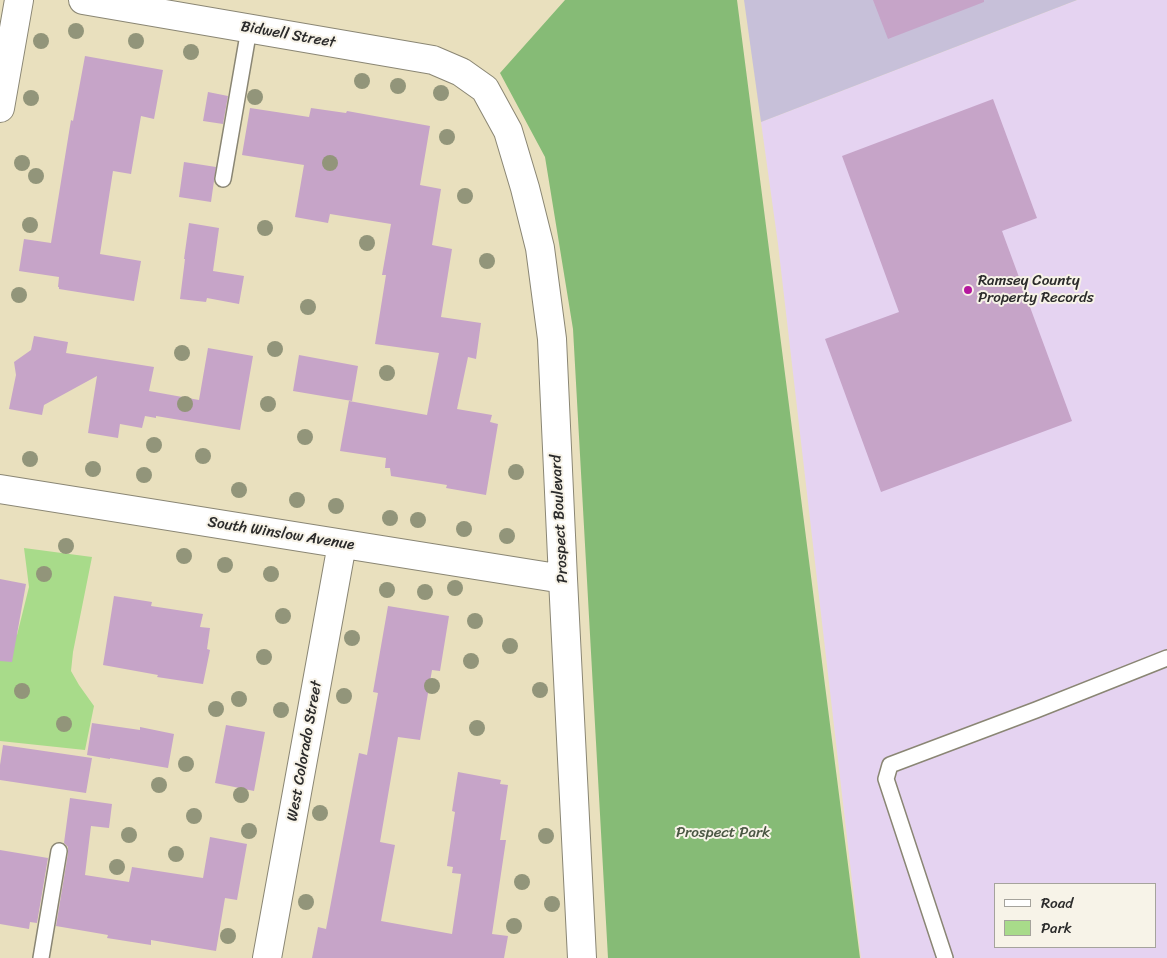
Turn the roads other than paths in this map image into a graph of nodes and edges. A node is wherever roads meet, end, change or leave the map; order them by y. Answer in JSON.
{"nodes":[{"id":1,"x":19,"y":0,"type":"edge"},
{"id":2,"x":83,"y":0,"type":"edge"},
{"id":3,"x":249,"y":29,"type":"junction"},
{"id":4,"x":485,"y":90,"type":"joint"},
{"id":5,"x":0,"y":108,"type":"edge"},
{"id":6,"x":223,"y":179,"type":"dead end"},
{"id":7,"x":0,"y":489,"type":"edge"},
{"id":8,"x":342,"y":544,"type":"junction"},
{"id":9,"x":563,"y":579,"type":"junction"},
{"id":10,"x":1167,"y":658,"type":"edge"},
{"id":11,"x":59,"y":851,"type":"dead end"},
{"id":12,"x":41,"y":958,"type":"edge"},
{"id":13,"x":267,"y":958,"type":"edge"},
{"id":14,"x":582,"y":958,"type":"edge"},
{"id":15,"x":945,"y":958,"type":"edge"}],
"edges":[{"from":1,"to":5,"type":"street"},
{"from":2,"to":3,"type":"street","name":"Bidwell Street"},
{"from":3,"to":4,"type":"street","name":"Bidwell Street"},
{"from":3,"to":6,"type":"lane"},
{"from":4,"to":9,"type":"street","name":"Prospect Boulevard"},
{"from":7,"to":8,"type":"street","name":"South Winslow Avenue"},
{"from":8,"to":9,"type":"street","name":"South Winslow Avenue"},
{"from":8,"to":13,"type":"street","name":"West Colorado Street"},
{"from":9,"to":14,"type":"street","name":"Prospect Boulevard"},
{"from":10,"to":15,"type":"lane"},
{"from":11,"to":12,"type":"lane"}]}
